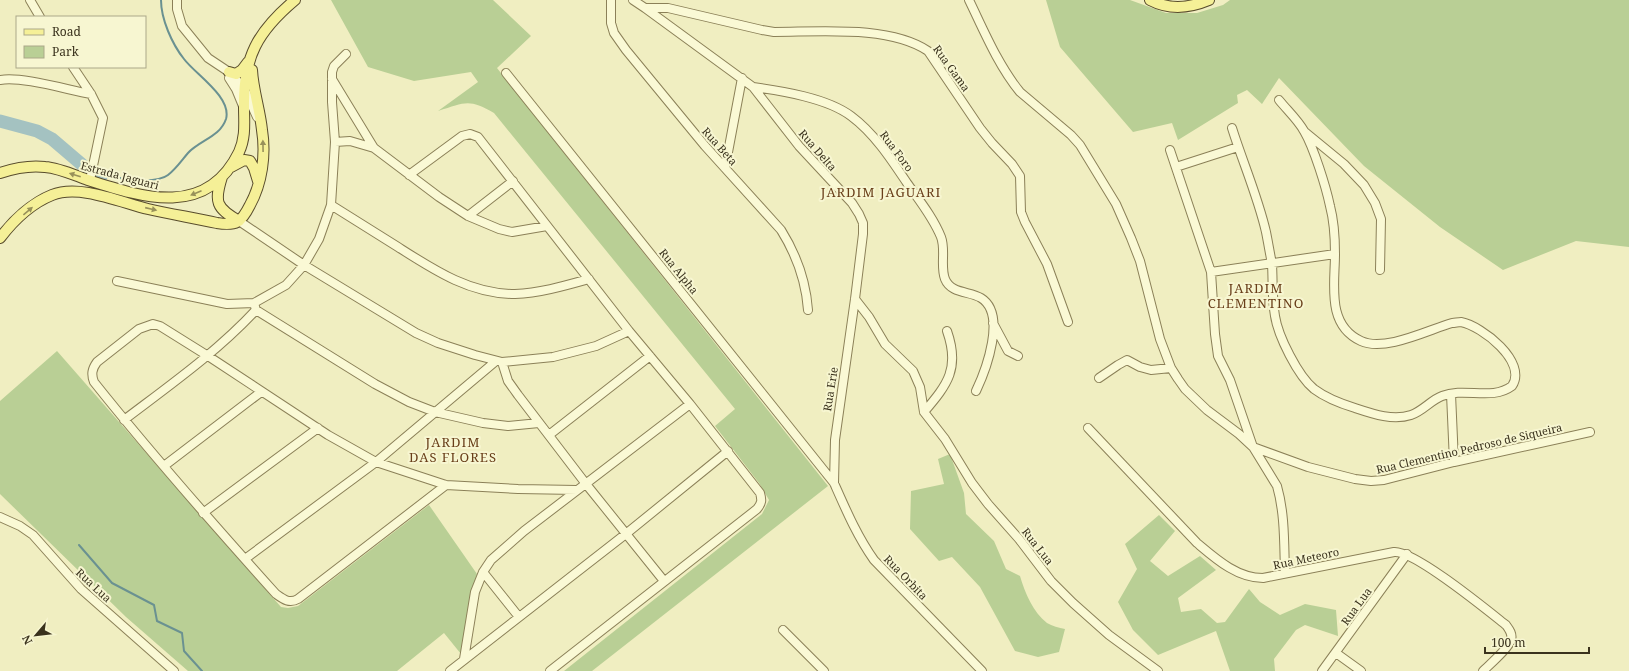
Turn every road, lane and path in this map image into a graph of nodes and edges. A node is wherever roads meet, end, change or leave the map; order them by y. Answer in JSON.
{"nodes":[{"id":1,"x":30,"y":0,"type":"edge"},
{"id":2,"x":177,"y":0,"type":"edge"},
{"id":3,"x":295,"y":0,"type":"edge"},
{"id":4,"x":611,"y":0,"type":"edge"},
{"id":5,"x":633,"y":0,"type":"edge"},
{"id":6,"x":969,"y":0,"type":"edge"},
{"id":7,"x":1150,"y":0,"type":"edge"},
{"id":8,"x":1209,"y":0,"type":"edge"},
{"id":9,"x":645,"y":8,"type":"junction"},
{"id":10,"x":39,"y":16,"type":"edge"},
{"id":11,"x":346,"y":54,"type":"dead end"},
{"id":12,"x":250,"y":58,"type":"junction"},
{"id":13,"x":218,"y":66,"type":"junction"},
{"id":14,"x":74,"y":68,"type":"edge"},
{"id":15,"x":229,"y":72,"type":"junction"},
{"id":16,"x":506,"y":73,"type":"dead end"},
{"id":17,"x":742,"y":78,"type":"junction"},
{"id":18,"x":332,"y":79,"type":"junction"},
{"id":19,"x":0,"y":80,"type":"edge"},
{"id":20,"x":244,"y":88,"type":"junction"},
{"id":21,"x":753,"y":88,"type":"junction"},
{"id":22,"x":91,"y":94,"type":"junction"},
{"id":23,"x":1279,"y":100,"type":"dead end"},
{"id":24,"x":244,"y":107,"type":"junction"},
{"id":25,"x":1232,"y":128,"type":"dead end"},
{"id":26,"x":262,"y":130,"type":"junction"},
{"id":27,"x":1304,"y":131,"type":"junction"},
{"id":28,"x":335,"y":142,"type":"junction"},
{"id":29,"x":1238,"y":147,"type":"junction"},
{"id":30,"x":374,"y":148,"type":"junction"},
{"id":31,"x":1170,"y":150,"type":"dead end"},
{"id":32,"x":230,"y":167,"type":"junction"},
{"id":33,"x":1176,"y":167,"type":"junction"},
{"id":34,"x":725,"y":168,"type":"junction"},
{"id":35,"x":0,"y":173,"type":"edge"},
{"id":36,"x":91,"y":174,"type":"junction"},
{"id":37,"x":409,"y":175,"type":"junction"},
{"id":38,"x":222,"y":177,"type":"junction"},
{"id":39,"x":513,"y":181,"type":"junction"},
{"id":40,"x":258,"y":185,"type":"junction"},
{"id":41,"x":132,"y":192,"type":"junction"},
{"id":42,"x":129,"y":204,"type":"junction"},
{"id":43,"x":331,"y":205,"type":"junction"},
{"id":44,"x":468,"y":216,"type":"junction"},
{"id":45,"x":239,"y":221,"type":"junction"},
{"id":46,"x":547,"y":226,"type":"junction"},
{"id":47,"x":0,"y":238,"type":"edge"},
{"id":48,"x":1335,"y":254,"type":"junction"},
{"id":49,"x":304,"y":264,"type":"junction"},
{"id":50,"x":1272,"y":264,"type":"junction"},
{"id":51,"x":1380,"y":270,"type":"dead end"},
{"id":52,"x":1211,"y":272,"type":"junction"},
{"id":53,"x":589,"y":279,"type":"junction"},
{"id":54,"x":117,"y":281,"type":"dead end"},
{"id":55,"x":855,"y":299,"type":"junction"},
{"id":56,"x":255,"y":306,"type":"junction"},
{"id":57,"x":808,"y":310,"type":"dead end"},
{"id":58,"x":1068,"y":322,"type":"dead end"},
{"id":59,"x":993,"y":323,"type":"junction"},
{"id":60,"x":629,"y":331,"type":"junction"},
{"id":61,"x":947,"y":332,"type":"dead end"},
{"id":62,"x":208,"y":356,"type":"junction"},
{"id":63,"x":650,"y":356,"type":"junction"},
{"id":64,"x":1018,"y":356,"type":"dead end"},
{"id":65,"x":499,"y":361,"type":"junction"},
{"id":66,"x":1171,"y":368,"type":"junction"},
{"id":67,"x":1099,"y":378,"type":"dead end"},
{"id":68,"x":976,"y":391,"type":"dead end"},
{"id":69,"x":261,"y":392,"type":"junction"},
{"id":70,"x":1452,"y":394,"type":"junction"},
{"id":71,"x":690,"y":404,"type":"junction"},
{"id":72,"x":435,"y":412,"type":"junction"},
{"id":73,"x":924,"y":412,"type":"junction"},
{"id":74,"x":124,"y":420,"type":"junction"},
{"id":75,"x":539,"y":423,"type":"junction"},
{"id":76,"x":318,"y":428,"type":"junction"},
{"id":77,"x":1088,"y":428,"type":"dead end"},
{"id":78,"x":1590,"y":432,"type":"dead end"},
{"id":79,"x":549,"y":435,"type":"junction"},
{"id":80,"x":1253,"y":447,"type":"junction"},
{"id":81,"x":728,"y":451,"type":"junction"},
{"id":82,"x":376,"y":462,"type":"junction"},
{"id":83,"x":1454,"y":462,"type":"junction"},
{"id":84,"x":164,"y":466,"type":"junction"},
{"id":85,"x":834,"y":483,"type":"junction"},
{"id":86,"x":586,"y":484,"type":"junction"},
{"id":87,"x":446,"y":485,"type":"junction"},
{"id":88,"x":577,"y":490,"type":"junction"},
{"id":89,"x":203,"y":513,"type":"junction"},
{"id":90,"x":0,"y":517,"type":"edge"},
{"id":91,"x":627,"y":533,"type":"junction"},
{"id":92,"x":1407,"y":554,"type":"junction"},
{"id":93,"x":245,"y":559,"type":"junction"},
{"id":94,"x":483,"y":572,"type":"junction"},
{"id":95,"x":1285,"y":573,"type":"junction"},
{"id":96,"x":664,"y":581,"type":"junction"},
{"id":97,"x":519,"y":617,"type":"junction"},
{"id":98,"x":783,"y":630,"type":"dead end"},
{"id":99,"x":1336,"y":653,"type":"junction"},
{"id":100,"x":464,"y":659,"type":"junction"},
{"id":101,"x":815,"y":662,"type":"junction"},
{"id":102,"x":174,"y":671,"type":"edge"},
{"id":103,"x":450,"y":671,"type":"edge"},
{"id":104,"x":550,"y":671,"type":"edge"},
{"id":105,"x":814,"y":671,"type":"edge"},
{"id":106,"x":824,"y":671,"type":"edge"},
{"id":107,"x":982,"y":671,"type":"edge"},
{"id":108,"x":1158,"y":671,"type":"edge"},
{"id":109,"x":1322,"y":671,"type":"edge"},
{"id":110,"x":1361,"y":671,"type":"edge"},
{"id":111,"x":1483,"y":671,"type":"edge"}],
"edges":[{"from":1,"to":10,"type":"street"},
{"from":2,"to":13,"type":"street"},
{"from":3,"to":12,"type":"main road"},
{"from":4,"to":34,"type":"street","name":"Rua Beta"},
{"from":5,"to":9,"type":"street"},
{"from":6,"to":66,"type":"street","name":"Rua Clementino Pedroso de Siqueira"},
{"from":7,"to":8,"type":"main road"},
{"from":9,"to":17,"type":"street","name":"Rua Delta"},
{"from":9,"to":58,"type":"street","name":"Rua Gama"},
{"from":11,"to":18,"type":"street"},
{"from":12,"to":15,"type":"main road"},
{"from":12,"to":20,"type":"main road","name":"Estrada Jaguari"},
{"from":12,"to":26,"type":"main road"},
{"from":13,"to":15,"type":"street"},
{"from":13,"to":24,"type":"street"},
{"from":14,"to":22,"type":"street"},
{"from":15,"to":20,"type":"street"},
{"from":16,"to":85,"type":"street","name":"Rua Alpha"},
{"from":17,"to":21,"type":"street","name":"Rua Delta"},
{"from":17,"to":34,"type":"street"},
{"from":18,"to":28,"type":"street"},
{"from":18,"to":30,"type":"street"},
{"from":19,"to":22,"type":"street"},
{"from":20,"to":24,"type":"main road","name":"Estrada Jaguari"},
{"from":20,"to":26,"type":"street"},
{"from":21,"to":55,"type":"street","name":"Rua Delta"},
{"from":21,"to":59,"type":"street","name":"Rua Foro"},
{"from":22,"to":36,"type":"street"},
{"from":23,"to":27,"type":"street"},
{"from":24,"to":32,"type":"main road","name":"Estrada Jaguari"},
{"from":25,"to":29,"type":"street"},
{"from":40,"to":26,"type":"main road","one_way":true},
{"from":27,"to":48,"type":"street"},
{"from":27,"to":51,"type":"street"},
{"from":28,"to":30,"type":"street"},
{"from":28,"to":43,"type":"street"},
{"from":29,"to":33,"type":"street"},
{"from":29,"to":50,"type":"street"},
{"from":30,"to":37,"type":"street"},
{"from":31,"to":33,"type":"street"},
{"from":32,"to":38,"type":"main road","name":"Estrada Jaguari"},
{"from":32,"to":40,"type":"main road"},
{"from":33,"to":52,"type":"street"},
{"from":34,"to":57,"type":"street","name":"Rua Beta"},
{"from":36,"to":35,"type":"main road","name":"Estrada Jaguari","one_way":true},
{"from":36,"to":41,"type":"main road","name":"Estrada Jaguari"},
{"from":37,"to":39,"type":"street"},
{"from":37,"to":44,"type":"street"},
{"from":38,"to":41,"type":"main road","name":"Estrada Jaguari","one_way":true},
{"from":38,"to":45,"type":"main road"},
{"from":39,"to":44,"type":"street"},
{"from":39,"to":46,"type":"street"},
{"from":40,"to":45,"type":"main road"},
{"from":41,"to":42,"type":"main road"},
{"from":42,"to":45,"type":"main road","one_way":true},
{"from":47,"to":42,"type":"main road","one_way":true},
{"from":43,"to":49,"type":"street"},
{"from":43,"to":53,"type":"street"},
{"from":44,"to":46,"type":"street"},
{"from":45,"to":49,"type":"street"},
{"from":46,"to":53,"type":"street"},
{"from":48,"to":50,"type":"street"},
{"from":48,"to":70,"type":"street"},
{"from":49,"to":56,"type":"street"},
{"from":49,"to":65,"type":"street"},
{"from":50,"to":52,"type":"street"},
{"from":50,"to":70,"type":"street"},
{"from":52,"to":80,"type":"street"},
{"from":53,"to":60,"type":"street"},
{"from":54,"to":56,"type":"street"},
{"from":55,"to":73,"type":"street"},
{"from":55,"to":85,"type":"street","name":"Rua Erie"},
{"from":56,"to":62,"type":"street"},
{"from":56,"to":72,"type":"street"},
{"from":59,"to":64,"type":"street"},
{"from":59,"to":68,"type":"street","name":"Rua Foro"},
{"from":60,"to":63,"type":"street"},
{"from":60,"to":65,"type":"street"},
{"from":61,"to":73,"type":"street"},
{"from":62,"to":69,"type":"street"},
{"from":62,"to":74,"type":"street"},
{"from":62,"to":74,"type":"street"},
{"from":63,"to":71,"type":"street"},
{"from":63,"to":79,"type":"street"},
{"from":65,"to":72,"type":"street"},
{"from":65,"to":75,"type":"street"},
{"from":66,"to":67,"type":"street"},
{"from":66,"to":80,"type":"street","name":"Rua Clementino Pedroso de Siqueira"},
{"from":69,"to":76,"type":"street"},
{"from":69,"to":84,"type":"street"},
{"from":70,"to":83,"type":"street"},
{"from":71,"to":81,"type":"street"},
{"from":71,"to":86,"type":"street"},
{"from":72,"to":75,"type":"street"},
{"from":72,"to":82,"type":"street"},
{"from":73,"to":108,"type":"street","name":"Rua Lua"},
{"from":74,"to":84,"type":"street"},
{"from":75,"to":79,"type":"street"},
{"from":76,"to":82,"type":"street"},
{"from":76,"to":89,"type":"street"},
{"from":77,"to":95,"type":"street","name":"Rua Meteoro"},
{"from":78,"to":83,"type":"street","name":"Rua Clementino Pedroso de Siqueira"},
{"from":79,"to":86,"type":"street"},
{"from":80,"to":83,"type":"street","name":"Rua Clementino Pedroso de Siqueira"},
{"from":80,"to":95,"type":"street"},
{"from":81,"to":91,"type":"street"},
{"from":81,"to":96,"type":"street"},
{"from":82,"to":87,"type":"street"},
{"from":82,"to":93,"type":"street"},
{"from":84,"to":89,"type":"street"},
{"from":85,"to":107,"type":"street","name":"Rua Orbita"},
{"from":86,"to":88,"type":"street"},
{"from":86,"to":91,"type":"street"},
{"from":87,"to":88,"type":"street"},
{"from":87,"to":93,"type":"street"},
{"from":88,"to":94,"type":"street"},
{"from":89,"to":93,"type":"street"},
{"from":90,"to":102,"type":"street","name":"Rua Lua"},
{"from":91,"to":96,"type":"street"},
{"from":91,"to":97,"type":"street"},
{"from":92,"to":95,"type":"street","name":"Rua Meteoro"},
{"from":92,"to":99,"type":"street","name":"Rua Lua"},
{"from":92,"to":111,"type":"street"},
{"from":94,"to":97,"type":"street"},
{"from":94,"to":100,"type":"street"},
{"from":96,"to":104,"type":"street"},
{"from":97,"to":100,"type":"street"},
{"from":98,"to":101,"type":"street"},
{"from":99,"to":109,"type":"street","name":"Rua Lua"},
{"from":99,"to":110,"type":"street"},
{"from":100,"to":103,"type":"street"},
{"from":101,"to":105,"type":"street"},
{"from":101,"to":106,"type":"street"}]}
